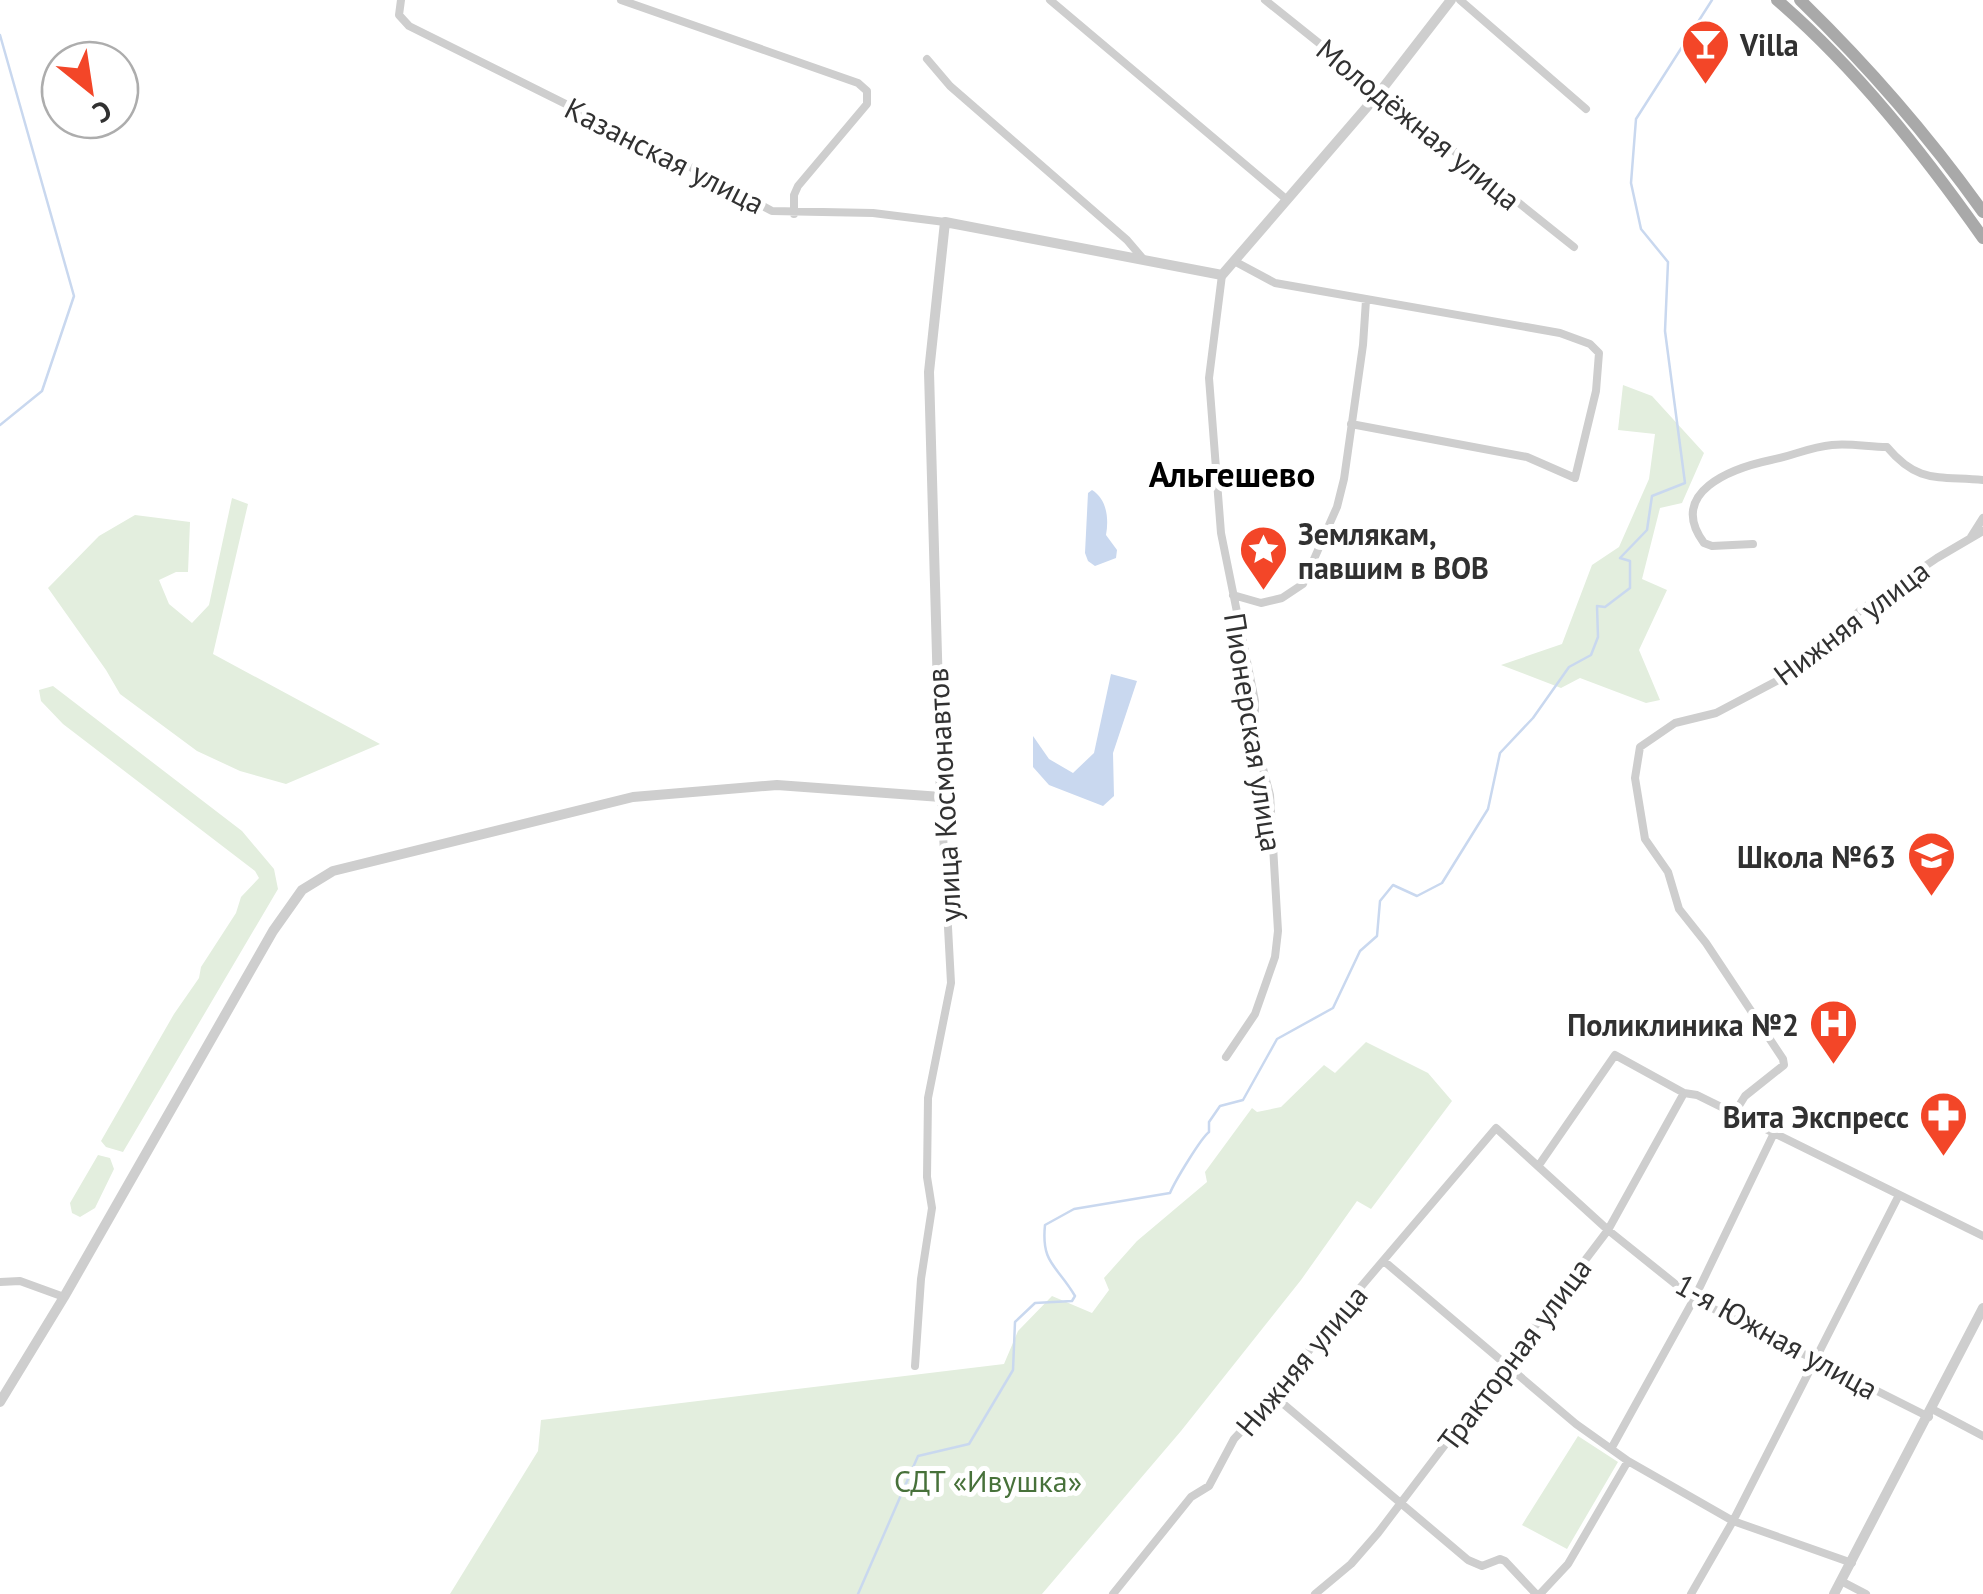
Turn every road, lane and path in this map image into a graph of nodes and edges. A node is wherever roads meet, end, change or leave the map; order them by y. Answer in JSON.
{"nodes":[{"id":1,"x":401,"y":0,"type":"edge"},
{"id":2,"x":621,"y":0,"type":"edge"},
{"id":3,"x":1050,"y":0,"type":"edge"},
{"id":4,"x":1265,"y":0,"type":"edge"},
{"id":5,"x":1451,"y":0,"type":"edge"},
{"id":6,"x":1460,"y":0,"type":"edge"},
{"id":7,"x":1777,"y":0,"type":"edge"},
{"id":8,"x":1800,"y":0,"type":"edge"},
{"id":9,"x":926,"y":59,"type":"dead end"},
{"id":10,"x":1379,"y":93,"type":"junction"},
{"id":11,"x":1586,"y":109,"type":"dead end"},
{"id":12,"x":1286,"y":199,"type":"junction"},
{"id":13,"x":1983,"y":212,"type":"edge"},
{"id":14,"x":794,"y":214,"type":"junction"},
{"id":15,"x":945,"y":222,"type":"junction"},
{"id":16,"x":1983,"y":238,"type":"edge"},
{"id":17,"x":1574,"y":247,"type":"dead end"},
{"id":18,"x":1144,"y":260,"type":"junction"},
{"id":19,"x":1234,"y":261,"type":"junction"},
{"id":20,"x":1222,"y":275,"type":"junction"},
{"id":21,"x":1366,"y":300,"type":"junction"},
{"id":22,"x":1351,"y":424,"type":"junction"},
{"id":23,"x":1983,"y":480,"type":"edge"},
{"id":24,"x":1983,"y":518,"type":"edge"},
{"id":25,"x":1983,"y":532,"type":"edge"},
{"id":26,"x":1972,"y":537,"type":"junction"},
{"id":27,"x":1753,"y":544,"type":"dead end"},
{"id":28,"x":1233,"y":595,"type":"junction"},
{"id":29,"x":940,"y":796,"type":"junction"},
{"id":30,"x":1226,"y":1057,"type":"dead end"},
{"id":31,"x":1684,"y":1093,"type":"junction"},
{"id":32,"x":1735,"y":1112,"type":"junction"},
{"id":33,"x":1496,"y":1128,"type":"joint"},
{"id":34,"x":1776,"y":1131,"type":"junction"},
{"id":35,"x":1539,"y":1165,"type":"junction"},
{"id":36,"x":1899,"y":1195,"type":"junction"},
{"id":37,"x":1608,"y":1230,"type":"junction"},
{"id":38,"x":1983,"y":1236,"type":"edge"},
{"id":39,"x":1385,"y":1262,"type":"junction"},
{"id":40,"x":0,"y":1282,"type":"edge"},
{"id":41,"x":64,"y":1297,"type":"junction"},
{"id":42,"x":1694,"y":1299,"type":"junction"},
{"id":43,"x":1983,"y":1308,"type":"edge"},
{"id":44,"x":1815,"y":1362,"type":"junction"},
{"id":45,"x":915,"y":1366,"type":"dead end"},
{"id":46,"x":1507,"y":1366,"type":"junction"},
{"id":47,"x":1274,"y":1396,"type":"junction"},
{"id":48,"x":0,"y":1402,"type":"edge"},
{"id":49,"x":1930,"y":1413,"type":"junction"},
{"id":50,"x":1983,"y":1436,"type":"edge"},
{"id":51,"x":1611,"y":1449,"type":"junction"},
{"id":52,"x":1628,"y":1461,"type":"junction"},
{"id":53,"x":1401,"y":1501,"type":"junction"},
{"id":54,"x":1733,"y":1522,"type":"junction"},
{"id":55,"x":1852,"y":1562,"type":"junction"},
{"id":56,"x":1841,"y":1581,"type":"junction"},
{"id":57,"x":1113,"y":1594,"type":"edge"},
{"id":58,"x":1315,"y":1594,"type":"edge"},
{"id":59,"x":1538,"y":1594,"type":"edge"},
{"id":60,"x":1690,"y":1594,"type":"edge"},
{"id":61,"x":1834,"y":1594,"type":"edge"},
{"id":62,"x":1866,"y":1594,"type":"edge"}],
"edges":[{"from":1,"to":14,"type":"street","name":"Казанская улица"},
{"from":2,"to":14,"type":"street"},
{"from":3,"to":12,"type":"street"},
{"from":4,"to":10,"type":"street","name":"Молодёжная улица"},
{"from":5,"to":10,"type":"street"},
{"from":6,"to":11,"type":"street"},
{"from":7,"to":16,"type":"main road"},
{"from":8,"to":13,"type":"main road"},
{"from":9,"to":18,"type":"street"},
{"from":10,"to":12,"type":"street"},
{"from":10,"to":17,"type":"street","name":"Молодёжная улица"},
{"from":12,"to":19,"type":"street"},
{"from":14,"to":15,"type":"street","name":"Казанская улица"},
{"from":15,"to":18,"type":"street","name":"Казанская улица"},
{"from":15,"to":29,"type":"street","name":"улица Космонавтов"},
{"from":18,"to":20,"type":"street","name":"Казанская улица"},
{"from":19,"to":20,"type":"street"},
{"from":19,"to":21,"type":"street"},
{"from":20,"to":28,"type":"street","name":"Пионерская улица"},
{"from":21,"to":22,"type":"street"},
{"from":21,"to":22,"type":"street"},
{"from":22,"to":28,"type":"street"},
{"from":23,"to":27,"type":"street"},
{"from":24,"to":26,"type":"street"},
{"from":25,"to":26,"type":"street","name":"Нижняя улица"},
{"from":26,"to":32,"type":"street","name":"Нижняя улица"},
{"from":28,"to":30,"type":"street","name":"Пионерская улица"},
{"from":29,"to":41,"type":"street"},
{"from":29,"to":45,"type":"street","name":"улица Космонавтов"},
{"from":31,"to":32,"type":"street"},
{"from":31,"to":35,"type":"street"},
{"from":31,"to":37,"type":"street","name":"Тракторная улица"},
{"from":32,"to":34,"type":"street"},
{"from":33,"to":35,"type":"street","name":"1-я Южная улица"},
{"from":33,"to":39,"type":"street","name":"Нижняя улица"},
{"from":34,"to":36,"type":"street"},
{"from":34,"to":42,"type":"street"},
{"from":35,"to":37,"type":"street","name":"1-я Южная улица"},
{"from":36,"to":38,"type":"street"},
{"from":36,"to":44,"type":"street"},
{"from":37,"to":42,"type":"street","name":"1-я Южная улица"},
{"from":37,"to":46,"type":"street","name":"Тракторная улица"},
{"from":39,"to":46,"type":"street"},
{"from":39,"to":47,"type":"street","name":"Нижняя улица"},
{"from":40,"to":41,"type":"street"},
{"from":41,"to":48,"type":"street"},
{"from":42,"to":44,"type":"street","name":"1-я Южная улица"},
{"from":42,"to":51,"type":"street"},
{"from":43,"to":49,"type":"street"},
{"from":44,"to":49,"type":"street","name":"1-я Южная улица"},
{"from":44,"to":54,"type":"street"},
{"from":46,"to":51,"type":"street"},
{"from":46,"to":53,"type":"street","name":"Тракторная улица"},
{"from":47,"to":53,"type":"street"},
{"from":47,"to":57,"type":"street","name":"Нижняя улица"},
{"from":49,"to":50,"type":"street","name":"1-я Южная улица"},
{"from":49,"to":55,"type":"street"},
{"from":51,"to":52,"type":"street"},
{"from":52,"to":54,"type":"street"},
{"from":52,"to":59,"type":"street"},
{"from":53,"to":58,"type":"street","name":"Тракторная улица"},
{"from":53,"to":59,"type":"street"},
{"from":54,"to":55,"type":"street"},
{"from":54,"to":60,"type":"street"},
{"from":55,"to":56,"type":"street"},
{"from":56,"to":61,"type":"street"},
{"from":56,"to":62,"type":"street"}]}
